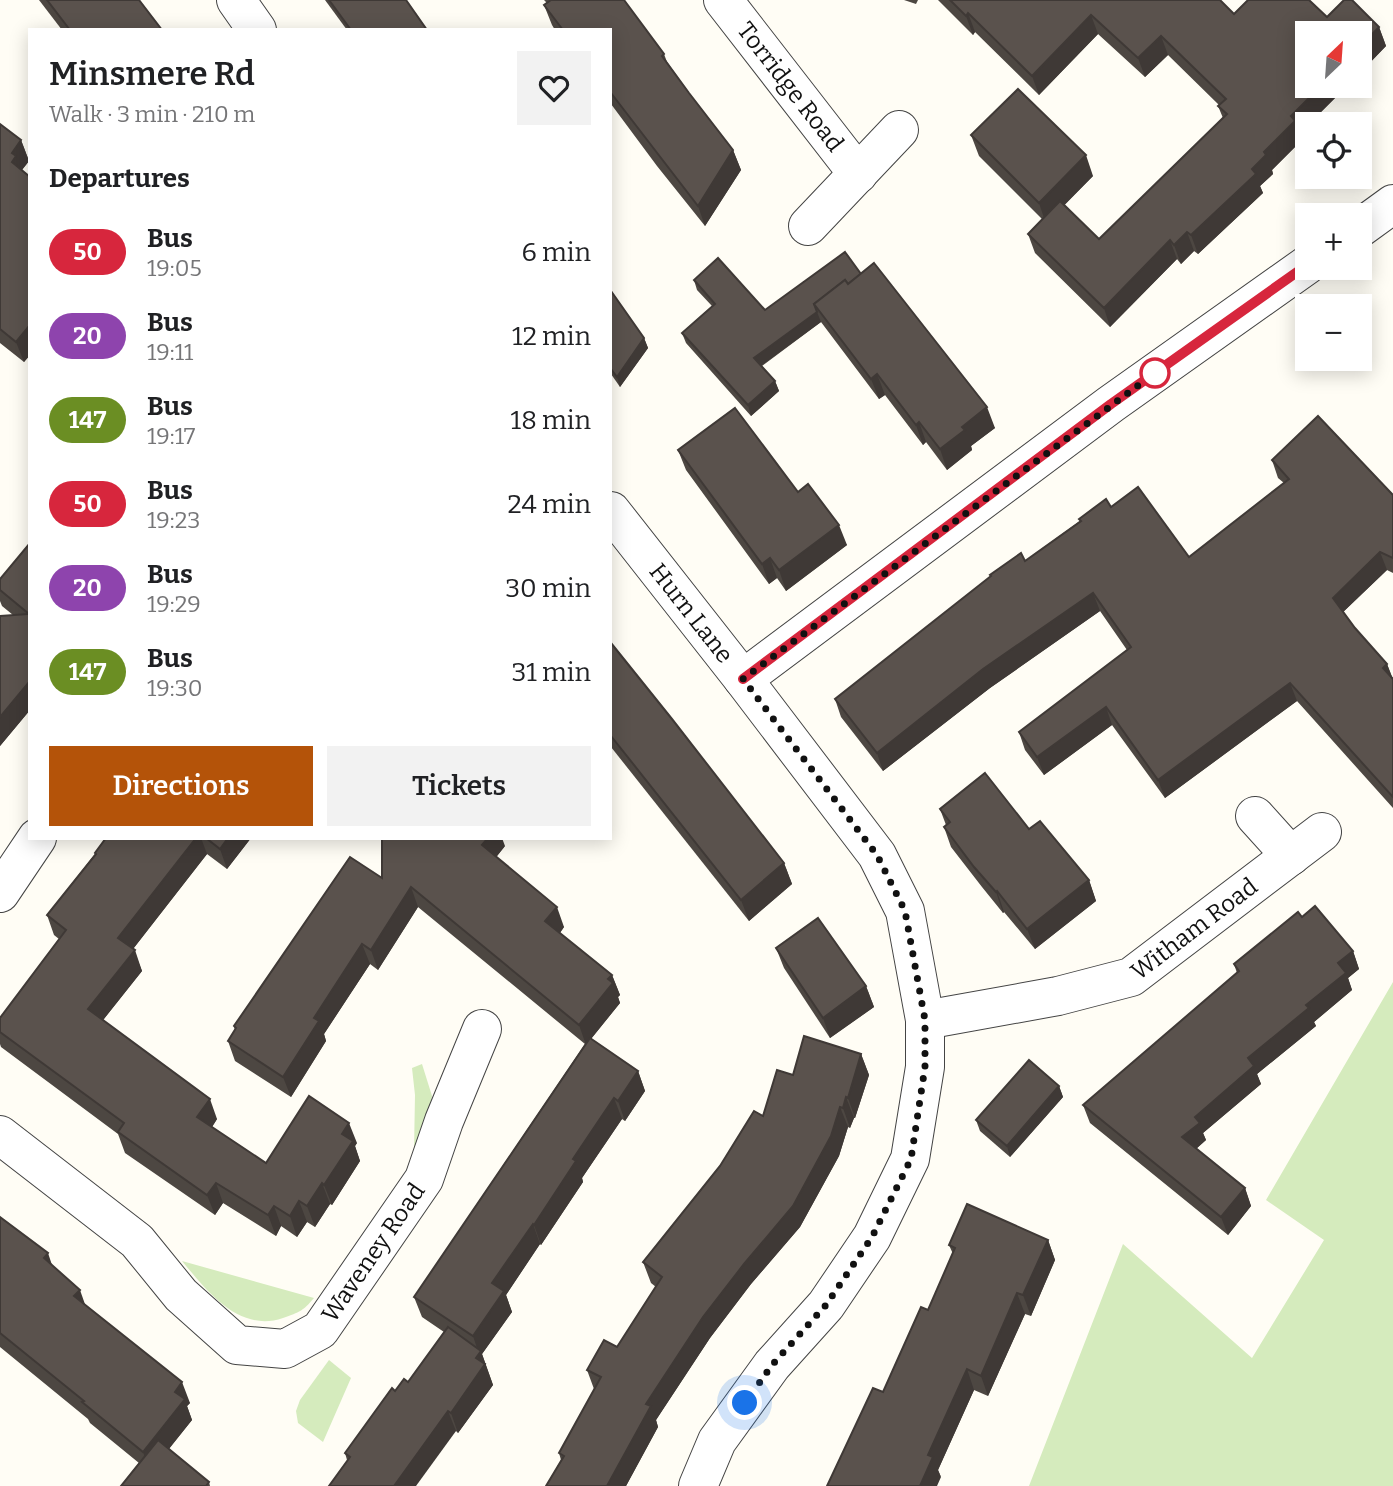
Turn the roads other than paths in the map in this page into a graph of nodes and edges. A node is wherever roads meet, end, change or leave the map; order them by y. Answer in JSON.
{"nodes":[{"id":1,"x":236,"y":0,"type":"edge"},
{"id":2,"x":723,"y":0,"type":"edge"},
{"id":3,"x":256,"y":28,"type":"edge"},
{"id":4,"x":899,"y":130,"type":"dead end"},
{"id":5,"x":858,"y":173,"type":"junction"},
{"id":6,"x":1393,"y":204,"type":"edge"},
{"id":7,"x":1372,"y":219,"type":"edge"},
{"id":8,"x":808,"y":226,"type":"dead end"},
{"id":9,"x":1295,"y":274,"type":"edge"},
{"id":10,"x":612,"y":512,"type":"edge"},
{"id":11,"x":743,"y":679,"type":"junction"},
{"id":12,"x":1255,"y":816,"type":"dead end"},
{"id":13,"x":1322,"y":832,"type":"dead end"},
{"id":14,"x":36,"y":840,"type":"edge"},
{"id":15,"x":1291,"y":856,"type":"junction"},
{"id":16,"x":0,"y":893,"type":"edge"},
{"id":17,"x":925,"y":1020,"type":"junction"},
{"id":18,"x":482,"y":1030,"type":"dead end"},
{"id":19,"x":0,"y":1135,"type":"edge"},
{"id":20,"x":698,"y":1486,"type":"edge"}],
"edges":[{"from":1,"to":3,"type":"street"},
{"from":2,"to":5,"type":"street","name":"Torridge Road"},
{"from":4,"to":5,"type":"street","name":"Torridge Road"},
{"from":5,"to":8,"type":"street","name":"Torridge Road"},
{"from":6,"to":7,"type":"street"},
{"from":9,"to":11,"type":"street"},
{"from":10,"to":11,"type":"street","name":"Hurn Lane"},
{"from":11,"to":17,"type":"street","name":"Hurn Lane"},
{"from":12,"to":15,"type":"street"},
{"from":13,"to":15,"type":"street","name":"Witham Road"},
{"from":14,"to":16,"type":"street"},
{"from":15,"to":17,"type":"street","name":"Witham Road"},
{"from":17,"to":20,"type":"street","name":"Hurn Lane"},
{"from":18,"to":19,"type":"street","name":"Waveney Road"}]}
